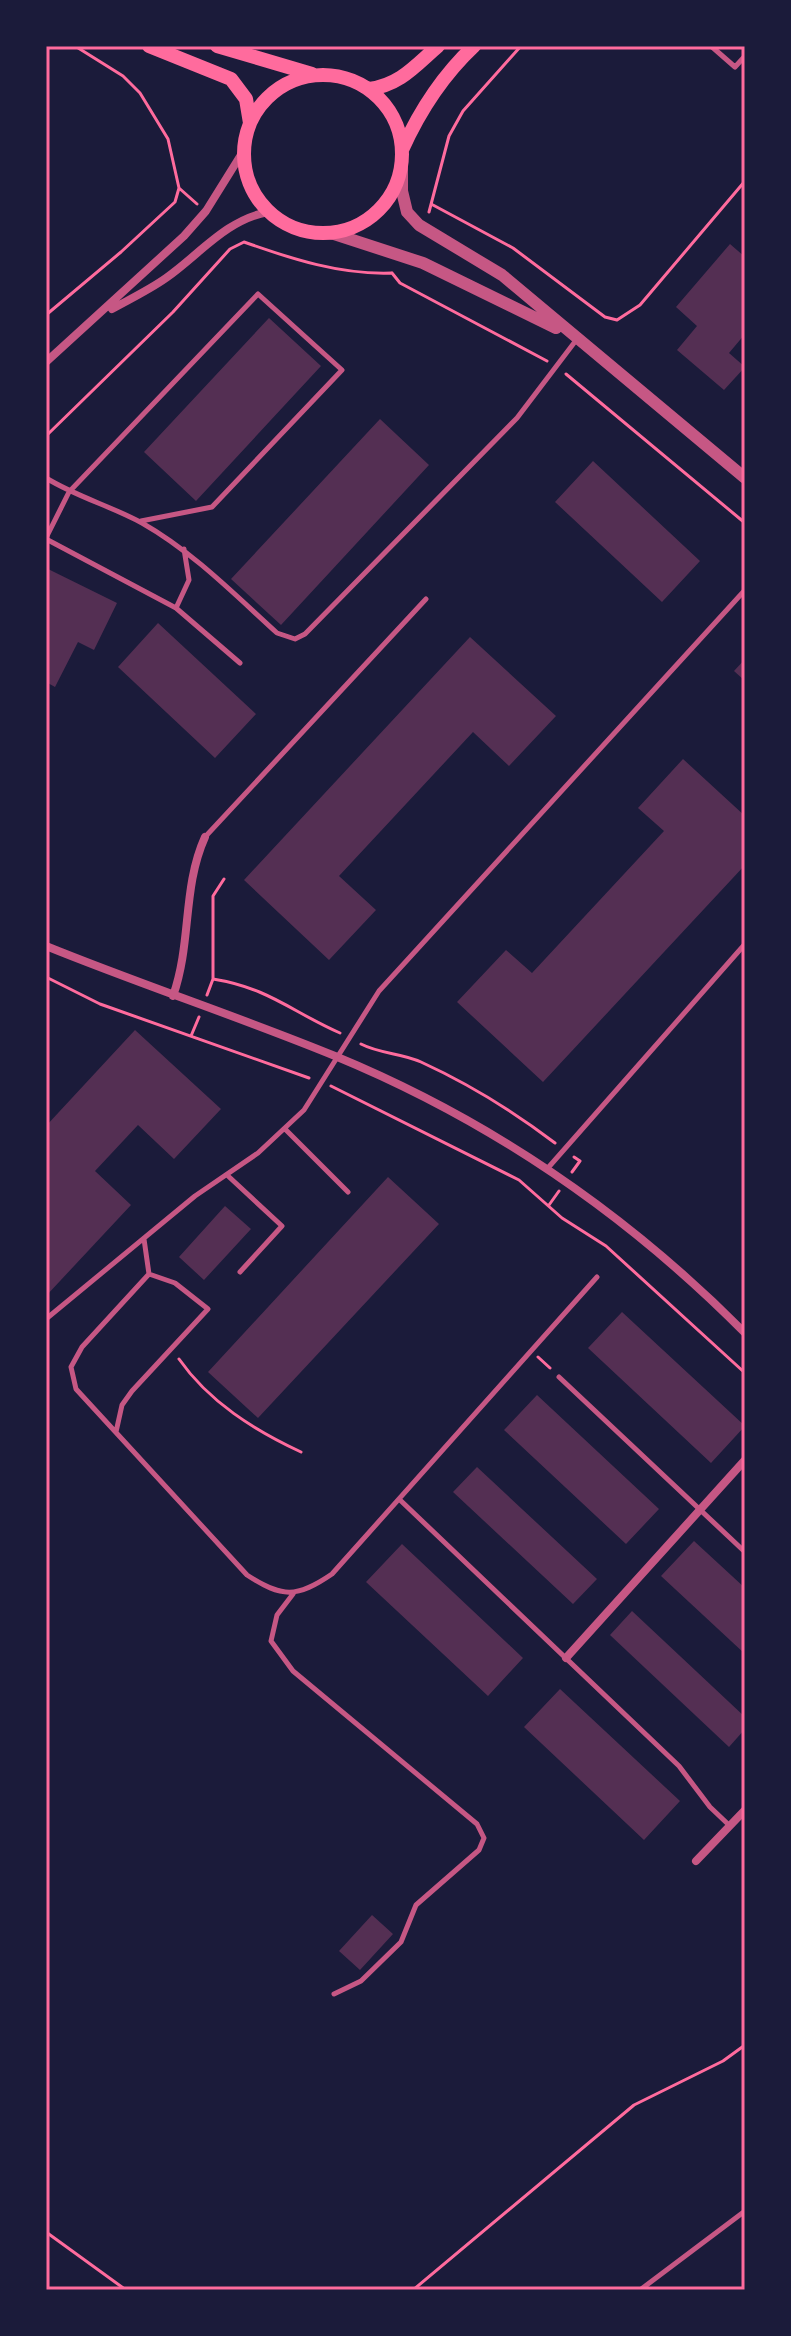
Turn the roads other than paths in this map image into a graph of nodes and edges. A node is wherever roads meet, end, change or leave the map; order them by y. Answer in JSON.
{"nodes":[{"id":1,"x":149,"y":46,"type":"edge"},
{"id":2,"x":217,"y":46,"type":"edge"},
{"id":3,"x":438,"y":46,"type":"edge"},
{"id":4,"x":474,"y":46,"type":"edge"},
{"id":5,"x":711,"y":46,"type":"edge"},
{"id":6,"x":745,"y":56,"type":"edge"},
{"id":7,"x":317,"y":75,"type":"junction"},
{"id":8,"x":369,"y":89,"type":"junction"},
{"id":9,"x":250,"y":123,"type":"junction"},
{"id":10,"x":244,"y":150,"type":"junction"},
{"id":11,"x":402,"y":157,"type":"junction"},
{"id":12,"x":268,"y":212,"type":"junction"},
{"id":13,"x":331,"y":233,"type":"junction"},
{"id":14,"x":101,"y":315,"type":"junction"},
{"id":15,"x":577,"y":339,"type":"junction"},
{"id":16,"x":46,"y":362,"type":"edge"},
{"id":17,"x":46,"y":478,"type":"edge"},
{"id":18,"x":745,"y":478,"type":"edge"},
{"id":19,"x":69,"y":492,"type":"junction"},
{"id":20,"x":140,"y":521,"type":"junction"},
{"id":21,"x":46,"y":539,"type":"edge"},
{"id":22,"x":183,"y":548,"type":"junction"},
{"id":23,"x":745,"y":590,"type":"edge"},
{"id":24,"x":426,"y":599,"type":"dead end"},
{"id":25,"x":176,"y":608,"type":"junction"},
{"id":26,"x":240,"y":663,"type":"dead end"},
{"id":27,"x":205,"y":837,"type":"joint"},
{"id":28,"x":745,"y":944,"type":"edge"},
{"id":29,"x":46,"y":946,"type":"edge"},
{"id":30,"x":173,"y":996,"type":"junction"},
{"id":31,"x":338,"y":1057,"type":"junction"},
{"id":32,"x":285,"y":1129,"type":"junction"},
{"id":33,"x":547,"y":1169,"type":"junction"},
{"id":34,"x":227,"y":1175,"type":"junction"},
{"id":35,"x":348,"y":1192,"type":"dead end"},
{"id":36,"x":144,"y":1238,"type":"junction"},
{"id":37,"x":240,"y":1272,"type":"dead end"},
{"id":38,"x":149,"y":1274,"type":"junction"},
{"id":39,"x":597,"y":1277,"type":"dead end"},
{"id":40,"x":46,"y":1319,"type":"edge"},
{"id":41,"x":745,"y":1333,"type":"edge"},
{"id":42,"x":559,"y":1377,"type":"road end"},
{"id":43,"x":115,"y":1433,"type":"junction"},
{"id":44,"x":745,"y":1460,"type":"edge"},
{"id":45,"x":399,"y":1499,"type":"junction"},
{"id":46,"x":699,"y":1510,"type":"junction"},
{"id":47,"x":745,"y":1552,"type":"edge"},
{"id":48,"x":293,"y":1594,"type":"junction"},
{"id":49,"x":566,"y":1658,"type":"junction"},
{"id":50,"x":745,"y":1810,"type":"edge"},
{"id":51,"x":730,"y":1826,"type":"junction"},
{"id":52,"x":696,"y":1861,"type":"dead end"},
{"id":53,"x":334,"y":1994,"type":"dead end"},
{"id":54,"x":745,"y":2211,"type":"edge"},
{"id":55,"x":640,"y":2290,"type":"edge"}],
"edges":[{"from":1,"to":9,"type":"main road"},
{"from":2,"to":7,"type":"main road"},
{"from":3,"to":8,"type":"main road"},
{"from":4,"to":11,"type":"main road"},
{"from":5,"to":6,"type":"lane"},
{"from":7,"to":8,"type":"main road"},
{"from":7,"to":9,"type":"main road"},
{"from":8,"to":11,"type":"main road"},
{"from":9,"to":10,"type":"main road"},
{"from":10,"to":12,"type":"main road"},
{"from":10,"to":14,"type":"street"},
{"from":11,"to":13,"type":"main road"},
{"from":11,"to":15,"type":"street"},
{"from":12,"to":13,"type":"main road"},
{"from":12,"to":14,"type":"street"},
{"from":13,"to":15,"type":"street"},
{"from":14,"to":16,"type":"street"},
{"from":15,"to":18,"type":"street"},
{"from":15,"to":22,"type":"lane"},
{"from":17,"to":19,"type":"lane"},
{"from":19,"to":20,"type":"lane"},
{"from":19,"to":20,"type":"lane"},
{"from":19,"to":21,"type":"lane"},
{"from":20,"to":22,"type":"lane"},
{"from":21,"to":25,"type":"lane"},
{"from":22,"to":25,"type":"lane"},
{"from":23,"to":31,"type":"lane"},
{"from":24,"to":27,"type":"lane"},
{"from":25,"to":26,"type":"lane"},
{"from":27,"to":30,"type":"street"},
{"from":28,"to":33,"type":"lane"},
{"from":29,"to":30,"type":"street"},
{"from":30,"to":31,"type":"street"},
{"from":31,"to":32,"type":"lane"},
{"from":31,"to":33,"type":"street"},
{"from":32,"to":34,"type":"lane"},
{"from":32,"to":35,"type":"lane"},
{"from":33,"to":41,"type":"street"},
{"from":34,"to":36,"type":"lane"},
{"from":34,"to":37,"type":"lane"},
{"from":36,"to":38,"type":"lane"},
{"from":36,"to":40,"type":"lane"},
{"from":38,"to":43,"type":"lane"},
{"from":38,"to":43,"type":"lane"},
{"from":39,"to":45,"type":"lane"},
{"from":42,"to":46,"type":"lane"},
{"from":43,"to":48,"type":"lane"},
{"from":44,"to":46,"type":"street"},
{"from":45,"to":48,"type":"lane"},
{"from":45,"to":49,"type":"lane"},
{"from":46,"to":47,"type":"lane"},
{"from":46,"to":49,"type":"street"},
{"from":48,"to":53,"type":"lane"},
{"from":49,"to":51,"type":"lane"},
{"from":50,"to":51,"type":"street"},
{"from":51,"to":52,"type":"street"},
{"from":54,"to":55,"type":"lane"}]}
